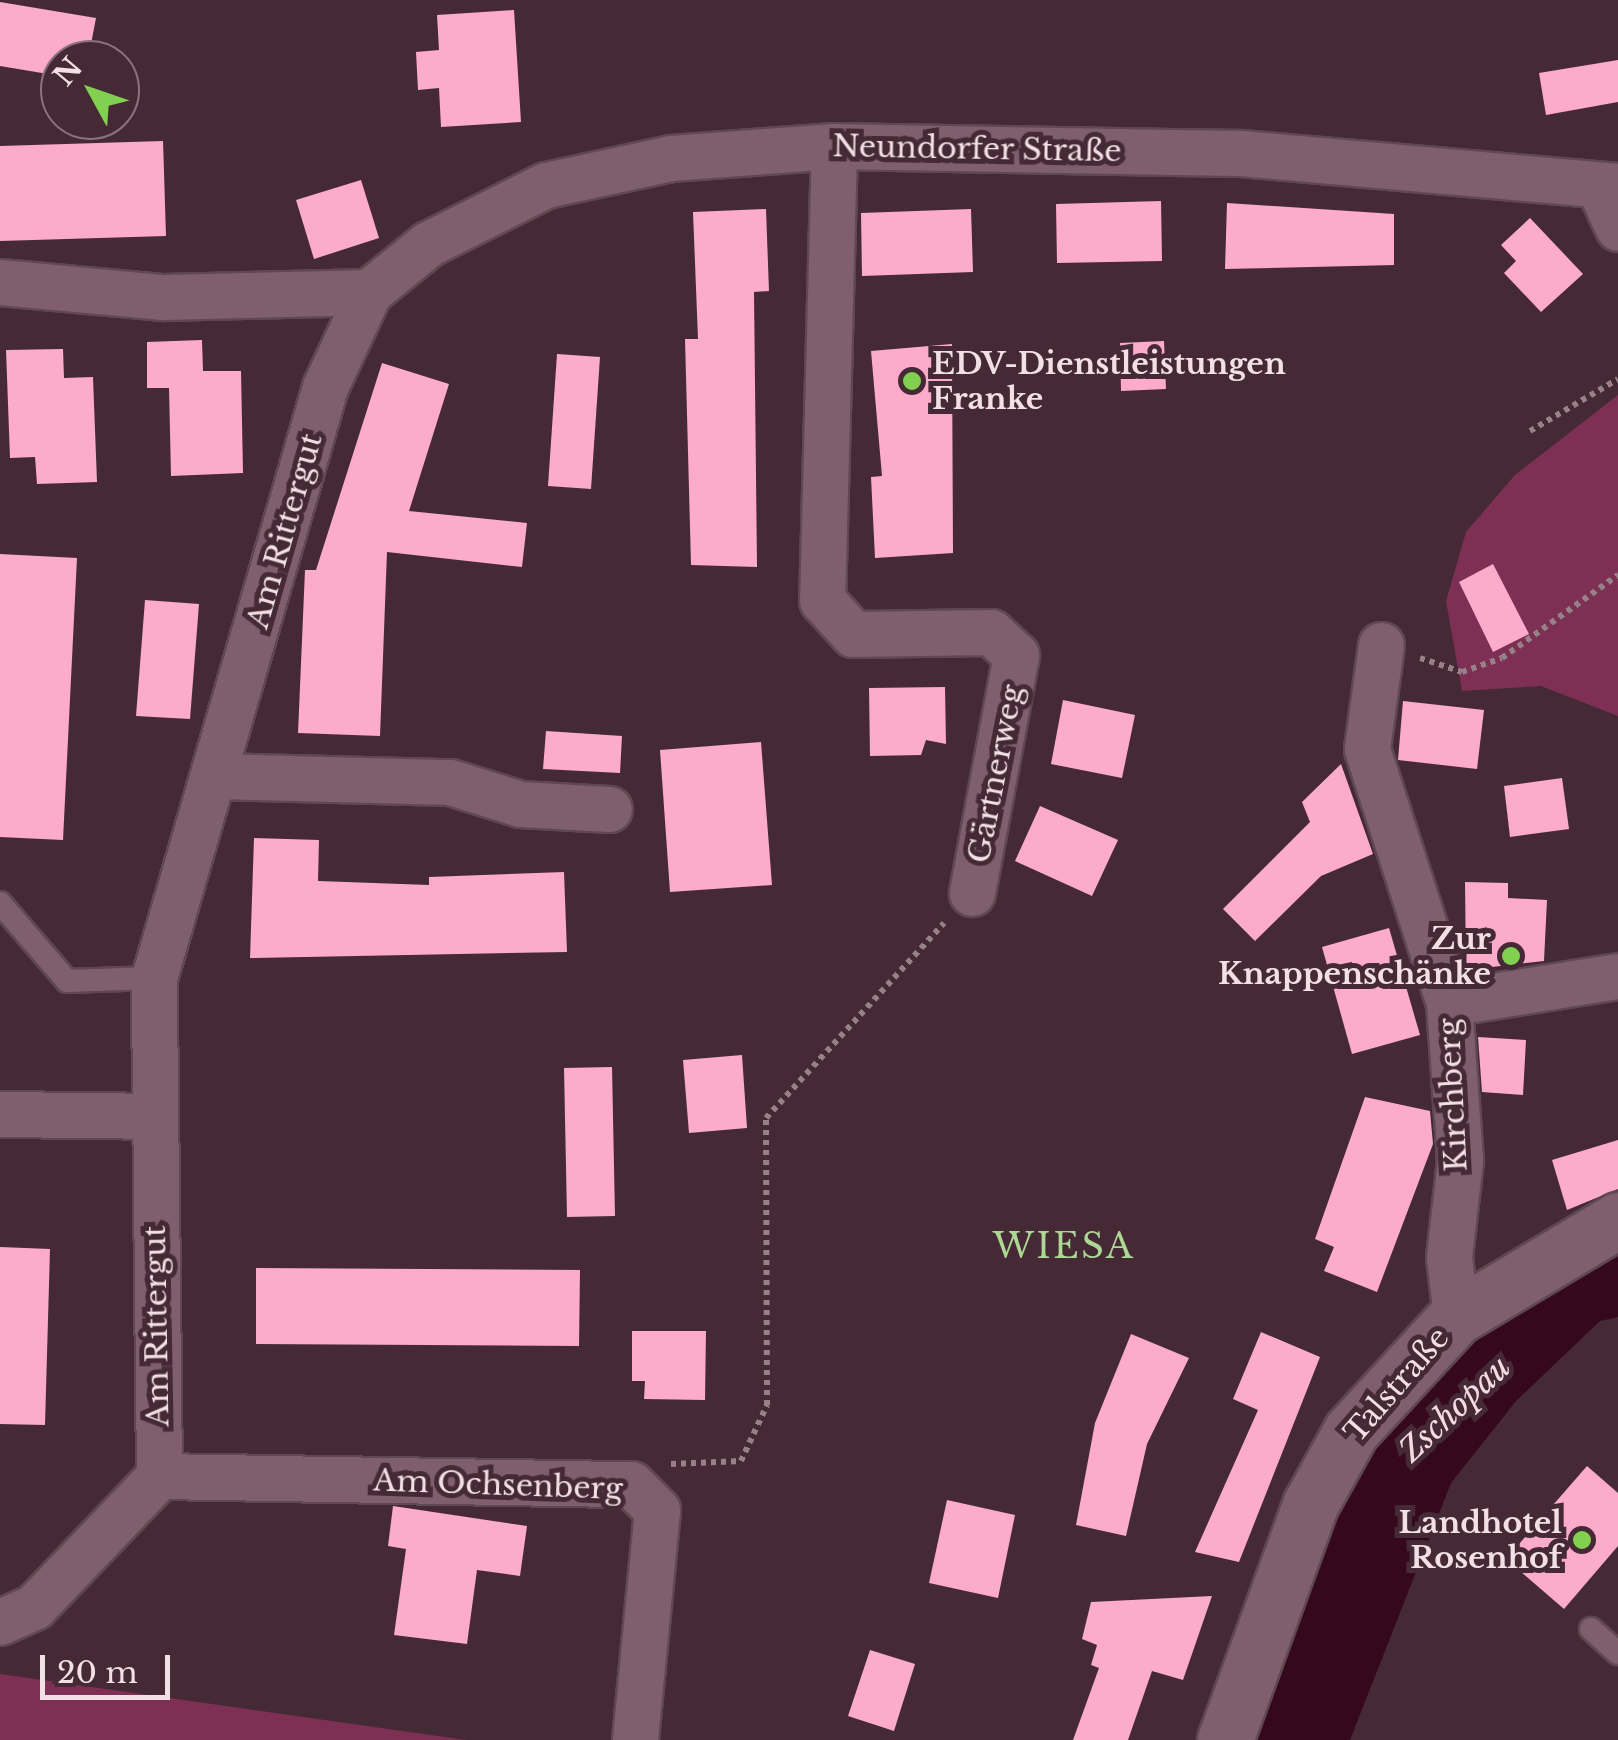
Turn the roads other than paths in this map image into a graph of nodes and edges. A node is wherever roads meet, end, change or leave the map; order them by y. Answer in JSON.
{"nodes":[{"id":1,"x":834,"y":146,"type":"junction"},
{"id":2,"x":1608,"y":187,"type":"edge"},
{"id":3,"x":1618,"y":228,"type":"edge"},
{"id":4,"x":1,"y":291,"type":"edge"},
{"id":5,"x":369,"y":292,"type":"junction"},
{"id":6,"x":1381,"y":645,"type":"road end"},
{"id":7,"x":216,"y":776,"type":"junction"},
{"id":8,"x":609,"y":808,"type":"dead end"},
{"id":9,"x":972,"y":893,"type":"road end"},
{"id":10,"x":0,"y":902,"type":"edge"},
{"id":11,"x":1618,"y":976,"type":"edge"},
{"id":12,"x":154,"y":978,"type":"junction"},
{"id":13,"x":1449,"y":1003,"type":"junction"},
{"id":14,"x":0,"y":1114,"type":"edge"},
{"id":15,"x":155,"y":1116,"type":"junction"},
{"id":16,"x":1618,"y":1220,"type":"edge"},
{"id":17,"x":1456,"y":1318,"type":"junction"},
{"id":18,"x":159,"y":1476,"type":"junction"},
{"id":19,"x":0,"y":1622,"type":"edge"},
{"id":20,"x":1590,"y":1628,"type":"dead end"},
{"id":21,"x":1618,"y":1652,"type":"edge"},
{"id":22,"x":635,"y":1740,"type":"edge"},
{"id":23,"x":1225,"y":1740,"type":"edge"}],
"edges":[{"from":1,"to":2,"type":"street","name":"Neundorfer Straße"},
{"from":1,"to":5,"type":"street","name":"Neundorfer Straße"},
{"from":1,"to":9,"type":"street","name":"Gärtnerweg"},
{"from":2,"to":3,"type":"street"},
{"from":4,"to":5,"type":"street"},
{"from":5,"to":7,"type":"street","name":"Am Rittergut"},
{"from":6,"to":13,"type":"street","name":"Kirchberg"},
{"from":7,"to":8,"type":"street"},
{"from":7,"to":12,"type":"street","name":"Am Rittergut"},
{"from":10,"to":12,"type":"lane"},
{"from":11,"to":13,"type":"street"},
{"from":12,"to":15,"type":"street","name":"Am Rittergut"},
{"from":13,"to":17,"type":"street","name":"Kirchberg"},
{"from":14,"to":15,"type":"street"},
{"from":15,"to":18,"type":"street","name":"Am Rittergut"},
{"from":16,"to":17,"type":"main road","name":"Talstraße"},
{"from":17,"to":23,"type":"main road","name":"Talstraße"},
{"from":18,"to":19,"type":"street"},
{"from":18,"to":22,"type":"street","name":"Am Ochsenberg"},
{"from":20,"to":21,"type":"lane"}]}
